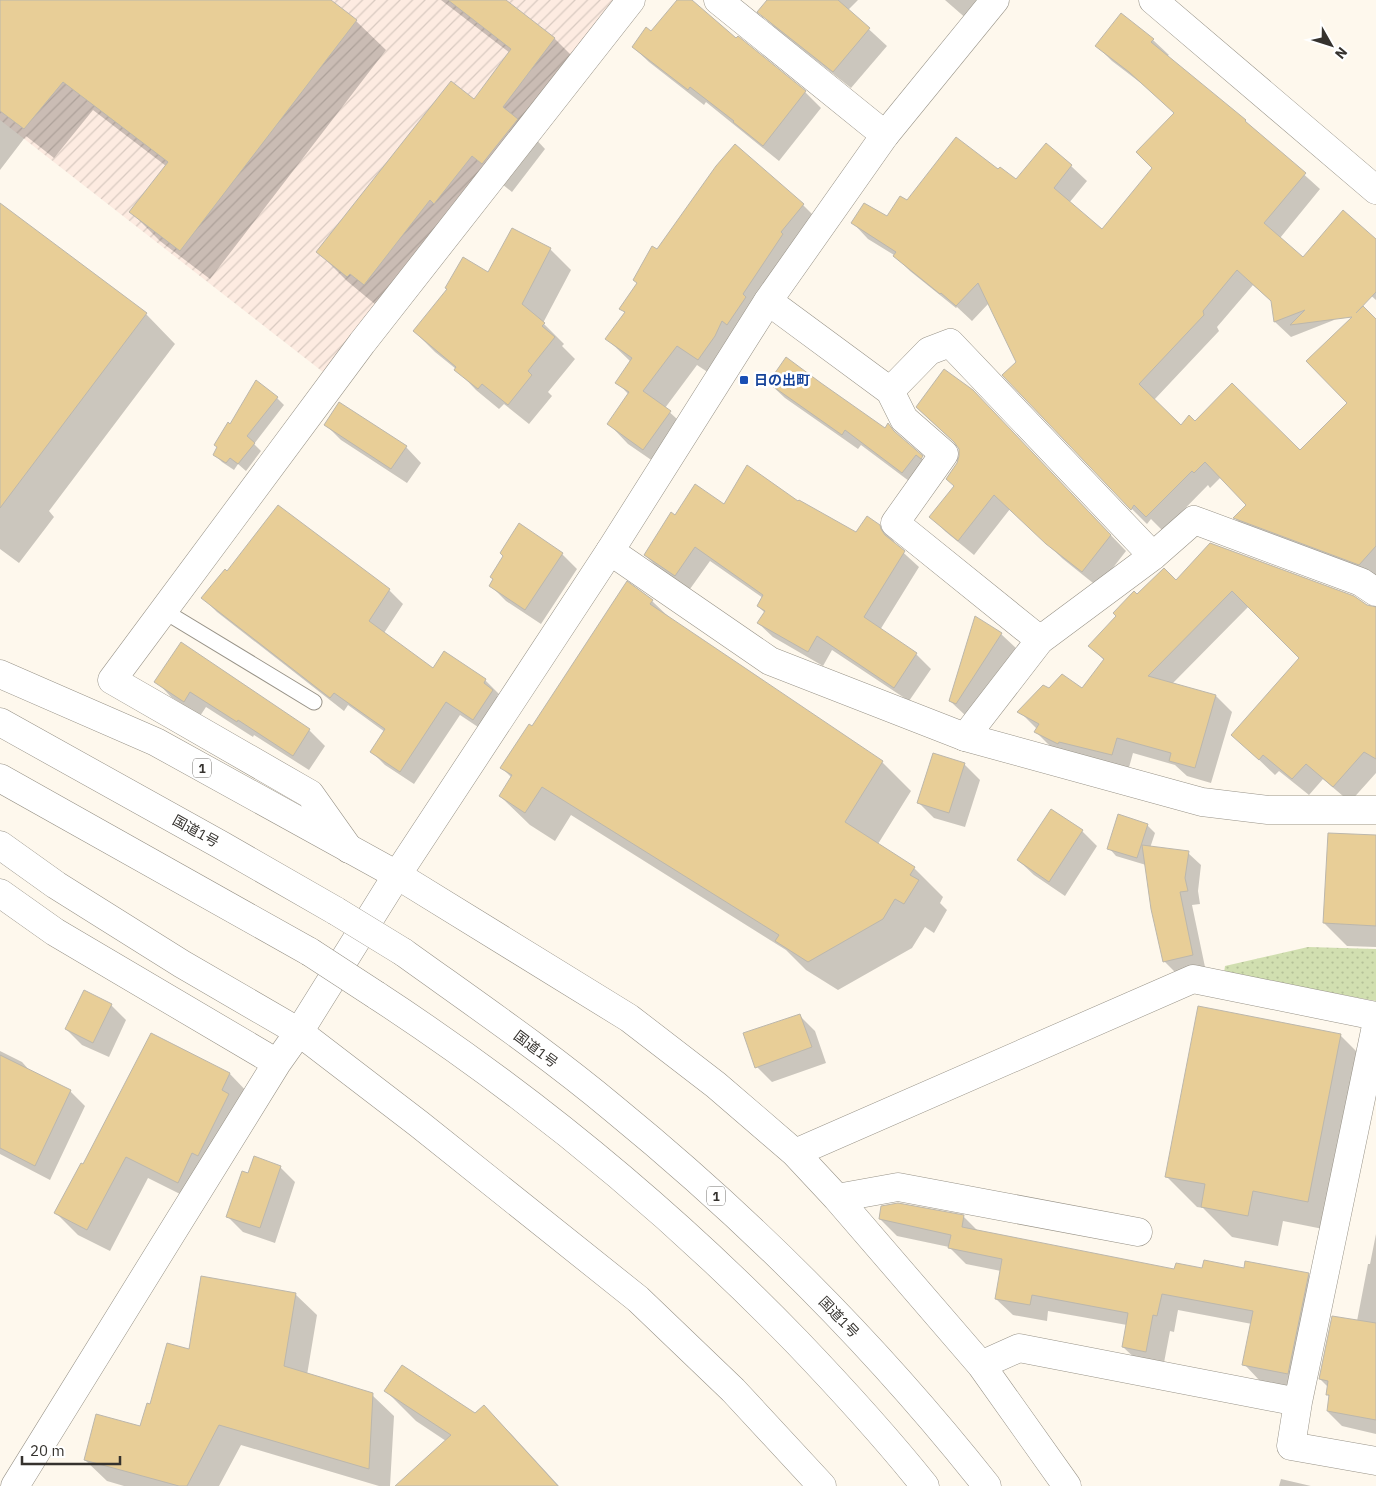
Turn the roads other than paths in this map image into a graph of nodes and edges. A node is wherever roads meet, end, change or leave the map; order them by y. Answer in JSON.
{"nodes":[{"id":1,"x":631,"y":0,"type":"edge"},
{"id":2,"x":718,"y":0,"type":"edge"},
{"id":3,"x":995,"y":0,"type":"edge"},
{"id":4,"x":1153,"y":0,"type":"edge"},
{"id":5,"x":885,"y":135,"type":"junction"},
{"id":6,"x":1376,"y":190,"type":"edge"},
{"id":7,"x":768,"y":301,"type":"junction"},
{"id":8,"x":890,"y":391,"type":"junction"},
{"id":9,"x":610,"y":551,"type":"junction"},
{"id":10,"x":1152,"y":556,"type":"junction"},
{"id":11,"x":1376,"y":592,"type":"edge"},
{"id":12,"x":164,"y":611,"type":"junction"},
{"id":13,"x":1040,"y":640,"type":"junction"},
{"id":14,"x":0,"y":674,"type":"edge"},
{"id":15,"x":314,"y":702,"type":"dead end"},
{"id":16,"x":0,"y":722,"type":"edge"},
{"id":17,"x":966,"y":737,"type":"junction"},
{"id":18,"x":0,"y":778,"type":"edge"},
{"id":19,"x":1376,"y":810,"type":"edge"},
{"id":20,"x":0,"y":845,"type":"edge"},
{"id":21,"x":349,"y":849,"type":"junction"},
{"id":22,"x":397,"y":875,"type":"junction"},
{"id":23,"x":0,"y":893,"type":"edge"},
{"id":24,"x":1376,"y":1016,"type":"edge"},
{"id":25,"x":1376,"y":1026,"type":"edge"},
{"id":26,"x":300,"y":1032,"type":"junction"},
{"id":27,"x":278,"y":1063,"type":"junction"},
{"id":28,"x":795,"y":1153,"type":"junction"},
{"id":29,"x":837,"y":1198,"type":"junction"},
{"id":30,"x":1138,"y":1232,"type":"dead end"},
{"id":31,"x":981,"y":1365,"type":"junction"},
{"id":32,"x":1298,"y":1402,"type":"junction"},
{"id":33,"x":1376,"y":1461,"type":"edge"},
{"id":34,"x":15,"y":1486,"type":"edge"},
{"id":35,"x":822,"y":1486,"type":"edge"},
{"id":36,"x":925,"y":1486,"type":"edge"},
{"id":37,"x":987,"y":1486,"type":"edge"},
{"id":38,"x":1067,"y":1486,"type":"edge"}],
"edges":[{"from":1,"to":12,"type":"main road"},
{"from":2,"to":5,"type":"main road"},
{"from":3,"to":5,"type":"main road"},
{"from":4,"to":6,"type":"main road"},
{"from":5,"to":7,"type":"main road"},
{"from":7,"to":8,"type":"main road"},
{"from":7,"to":9,"type":"main road"},
{"from":8,"to":10,"type":"main road"},
{"from":8,"to":13,"type":"main road"},
{"from":9,"to":17,"type":"main road"},
{"from":9,"to":22,"type":"main road"},
{"from":10,"to":11,"type":"main road"},
{"from":10,"to":13,"type":"main road"},
{"from":12,"to":15,"type":"lane"},
{"from":12,"to":21,"type":"main road"},
{"from":13,"to":17,"type":"main road"},
{"from":14,"to":21,"type":"main road","number":"1"},
{"from":16,"to":37,"type":"main road","name":"国道1号","number":"1","bridge":true},
{"from":17,"to":19,"type":"main road"},
{"from":18,"to":36,"type":"main road","bridge":true},
{"from":20,"to":26,"type":"main road"},
{"from":21,"to":22,"type":"main road","number":"1"},
{"from":22,"to":26,"type":"main road"},
{"from":22,"to":28,"type":"main road"},
{"from":23,"to":27,"type":"main road"},
{"from":24,"to":28,"type":"main road"},
{"from":25,"to":32,"type":"main road"},
{"from":26,"to":27,"type":"main road"},
{"from":26,"to":35,"type":"main road"},
{"from":27,"to":34,"type":"main road"},
{"from":28,"to":29,"type":"main road"},
{"from":29,"to":30,"type":"main road"},
{"from":29,"to":31,"type":"main road"},
{"from":31,"to":32,"type":"main road"},
{"from":31,"to":38,"type":"main road"},
{"from":32,"to":33,"type":"main road"}]}
